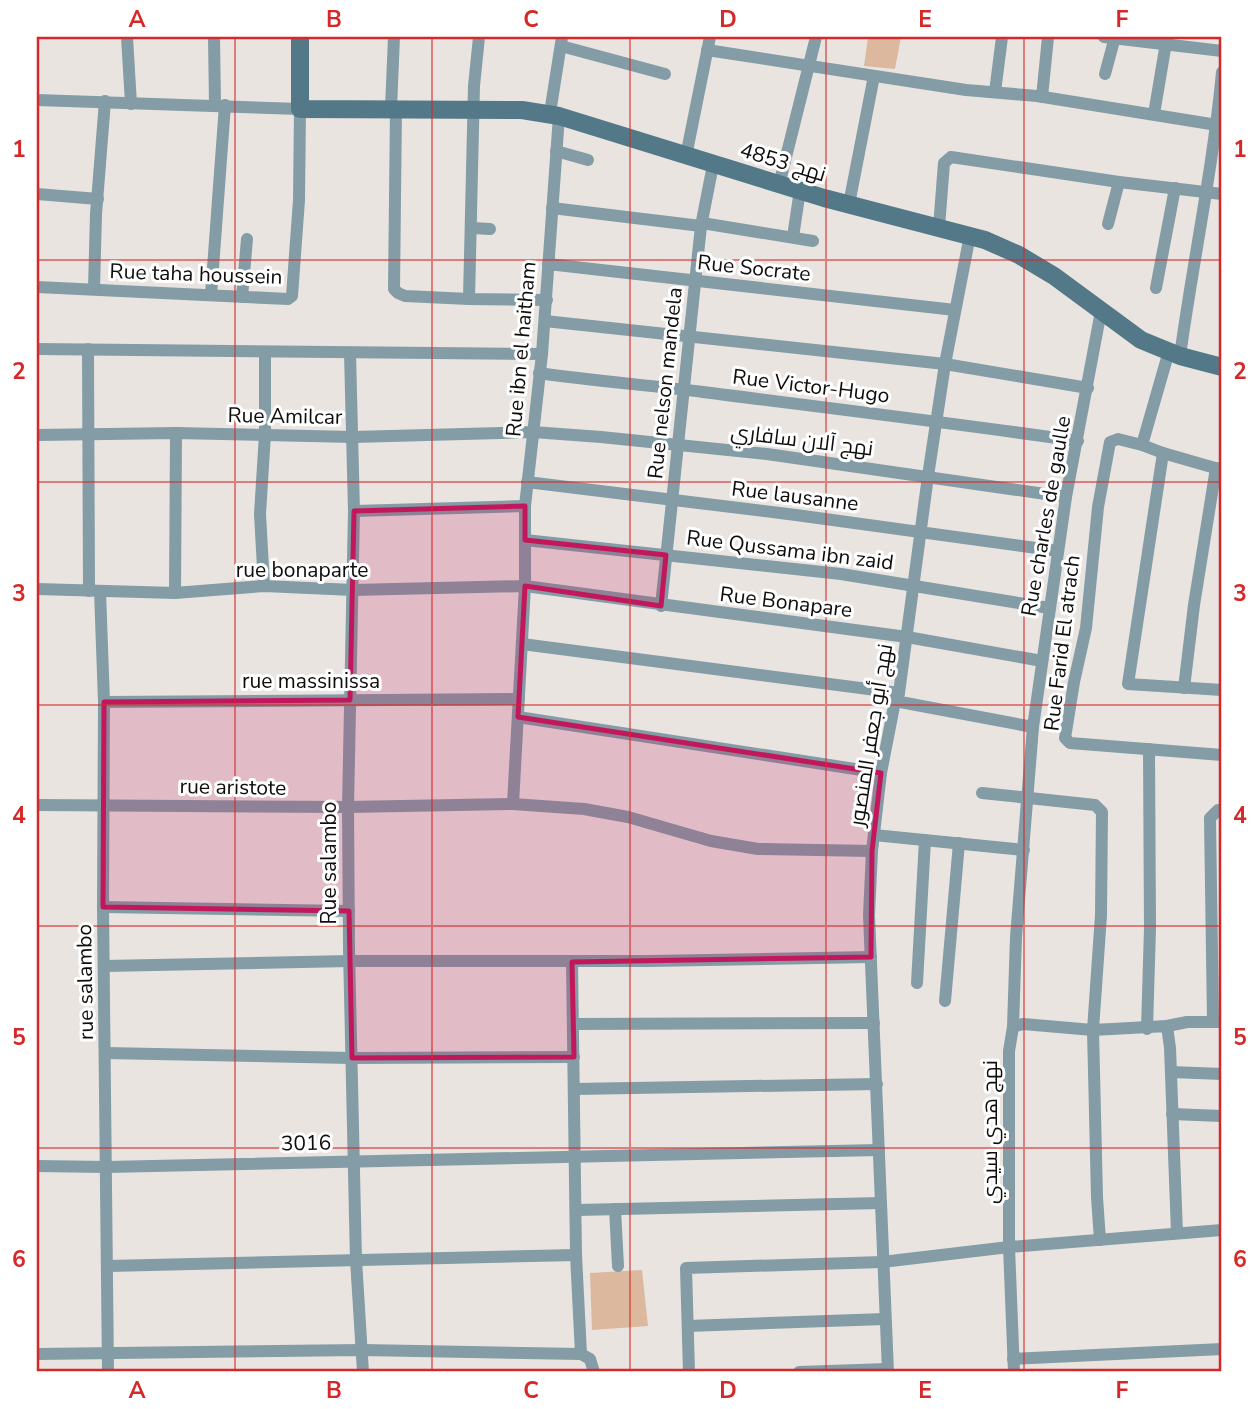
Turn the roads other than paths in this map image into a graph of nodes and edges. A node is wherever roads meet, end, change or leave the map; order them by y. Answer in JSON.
{"nodes":[{"id":1,"x":127,"y":37,"type":"edge"},
{"id":2,"x":214,"y":37,"type":"edge"},
{"id":3,"x":300,"y":37,"type":"edge"},
{"id":4,"x":394,"y":37,"type":"edge"},
{"id":5,"x":479,"y":37,"type":"edge"},
{"id":6,"x":816,"y":37,"type":"edge"},
{"id":7,"x":1002,"y":37,"type":"edge"},
{"id":8,"x":1048,"y":37,"type":"edge"},
{"id":9,"x":1111,"y":37,"type":"edge"},
{"id":10,"x":1166,"y":40,"type":"edge"},
{"id":11,"x":561,"y":41,"type":"edge"},
{"id":12,"x":709,"y":43,"type":"edge"},
{"id":13,"x":1222,"y":51,"type":"edge"},
{"id":14,"x":810,"y":66,"type":"junction"},
{"id":15,"x":1222,"y":72,"type":"edge"},
{"id":16,"x":665,"y":74,"type":"dead end"},
{"id":17,"x":1105,"y":74,"type":"dead end"},
{"id":18,"x":874,"y":76,"type":"junction"},
{"id":19,"x":995,"y":92,"type":"junction"},
{"id":20,"x":1042,"y":97,"type":"junction"},
{"id":21,"x":37,"y":100,"type":"edge"},
{"id":22,"x":106,"y":101,"type":"junction"},
{"id":23,"x":131,"y":104,"type":"junction"},
{"id":24,"x":220,"y":105,"type":"junction"},
{"id":25,"x":393,"y":108,"type":"junction"},
{"id":26,"x":299,"y":109,"type":"junction"},
{"id":27,"x":474,"y":109,"type":"junction"},
{"id":28,"x":554,"y":114,"type":"junction"},
{"id":29,"x":1154,"y":114,"type":"junction"},
{"id":30,"x":1217,"y":125,"type":"junction"},
{"id":31,"x":556,"y":151,"type":"junction"},
{"id":32,"x":686,"y":156,"type":"junction"},
{"id":33,"x":588,"y":160,"type":"dead end"},
{"id":34,"x":713,"y":165,"type":"junction"},
{"id":35,"x":1119,"y":182,"type":"junction"},
{"id":36,"x":779,"y":185,"type":"junction"},
{"id":37,"x":1175,"y":188,"type":"junction"},
{"id":38,"x":800,"y":190,"type":"junction"},
{"id":39,"x":1207,"y":192,"type":"junction"},
{"id":40,"x":37,"y":194,"type":"edge"},
{"id":41,"x":1222,"y":194,"type":"edge"},
{"id":42,"x":98,"y":199,"type":"junction"},
{"id":43,"x":849,"y":204,"type":"junction"},
{"id":44,"x":552,"y":208,"type":"junction"},
{"id":45,"x":701,"y":224,"type":"junction"},
{"id":46,"x":1108,"y":225,"type":"dead end"},
{"id":47,"x":939,"y":227,"type":"junction"},
{"id":48,"x":472,"y":228,"type":"junction"},
{"id":49,"x":490,"y":229,"type":"dead end"},
{"id":50,"x":970,"y":235,"type":"junction"},
{"id":51,"x":793,"y":237,"type":"junction"},
{"id":52,"x":247,"y":239,"type":"dead end"},
{"id":53,"x":813,"y":241,"type":"dead end"},
{"id":54,"x":548,"y":264,"type":"junction"},
{"id":55,"x":695,"y":281,"type":"junction"},
{"id":56,"x":37,"y":287,"type":"edge"},
{"id":57,"x":1156,"y":288,"type":"dead end"},
{"id":58,"x":94,"y":289,"type":"junction"},
{"id":59,"x":211,"y":295,"type":"junction"},
{"id":60,"x":242,"y":297,"type":"junction"},
{"id":61,"x":469,"y":299,"type":"junction"},
{"id":62,"x":547,"y":300,"type":"junction"},
{"id":63,"x":955,"y":310,"type":"junction"},
{"id":64,"x":1101,"y":312,"type":"junction"},
{"id":65,"x":545,"y":321,"type":"junction"},
{"id":66,"x":689,"y":335,"type":"junction"},
{"id":67,"x":37,"y":349,"type":"edge"},
{"id":68,"x":88,"y":349,"type":"junction"},
{"id":69,"x":265,"y":352,"type":"junction"},
{"id":70,"x":350,"y":353,"type":"junction"},
{"id":71,"x":542,"y":354,"type":"junction"},
{"id":72,"x":1175,"y":354,"type":"junction"},
{"id":73,"x":945,"y":364,"type":"junction"},
{"id":74,"x":1222,"y":367,"type":"edge"},
{"id":75,"x":539,"y":373,"type":"junction"},
{"id":76,"x":1087,"y":388,"type":"junction"},
{"id":77,"x":683,"y":390,"type":"junction"},
{"id":78,"x":936,"y":421,"type":"junction"},
{"id":79,"x":533,"y":432,"type":"junction"},
{"id":80,"x":87,"y":433,"type":"junction"},
{"id":81,"x":176,"y":433,"type":"junction"},
{"id":82,"x":265,"y":434,"type":"junction"},
{"id":83,"x":37,"y":435,"type":"edge"},
{"id":84,"x":353,"y":437,"type":"junction"},
{"id":85,"x":1078,"y":441,"type":"junction"},
{"id":86,"x":677,"y":444,"type":"junction"},
{"id":87,"x":1142,"y":445,"type":"junction"},
{"id":88,"x":1163,"y":453,"type":"junction"},
{"id":89,"x":1219,"y":469,"type":"edge"},
{"id":90,"x":928,"y":475,"type":"junction"},
{"id":91,"x":527,"y":482,"type":"junction"},
{"id":92,"x":1066,"y":497,"type":"junction"},
{"id":93,"x":671,"y":499,"type":"junction"},
{"id":94,"x":525,"y":506,"type":"junction"},
{"id":95,"x":354,"y":511,"type":"junction"},
{"id":96,"x":920,"y":531,"type":"junction"},
{"id":97,"x":525,"y":540,"type":"junction"},
{"id":98,"x":1058,"y":551,"type":"junction"},
{"id":99,"x":666,"y":555,"type":"junction"},
{"id":100,"x":264,"y":586,"type":"junction"},
{"id":101,"x":524,"y":586,"type":"junction"},
{"id":102,"x":914,"y":586,"type":"junction"},
{"id":103,"x":37,"y":589,"type":"edge"},
{"id":104,"x":353,"y":590,"type":"junction"},
{"id":105,"x":94,"y":591,"type":"junction"},
{"id":106,"x":175,"y":593,"type":"junction"},
{"id":107,"x":662,"y":606,"type":"junction"},
{"id":108,"x":1049,"y":608,"type":"junction"},
{"id":109,"x":907,"y":637,"type":"junction"},
{"id":110,"x":522,"y":643,"type":"junction"},
{"id":111,"x":1042,"y":661,"type":"junction"},
{"id":112,"x":1184,"y":688,"type":"junction"},
{"id":113,"x":1222,"y":690,"type":"edge"},
{"id":114,"x":897,"y":697,"type":"junction"},
{"id":115,"x":519,"y":699,"type":"junction"},
{"id":116,"x":350,"y":701,"type":"junction"},
{"id":117,"x":104,"y":702,"type":"junction"},
{"id":118,"x":518,"y":717,"type":"junction"},
{"id":119,"x":1033,"y":727,"type":"junction"},
{"id":120,"x":1149,"y":750,"type":"junction"},
{"id":121,"x":1222,"y":755,"type":"edge"},
{"id":122,"x":881,"y":773,"type":"junction"},
{"id":123,"x":982,"y":793,"type":"dead end"},
{"id":124,"x":1026,"y":798,"type":"junction"},
{"id":125,"x":104,"y":804,"type":"junction"},
{"id":126,"x":513,"y":804,"type":"junction"},
{"id":127,"x":37,"y":805,"type":"edge"},
{"id":128,"x":348,"y":807,"type":"junction"},
{"id":129,"x":1222,"y":810,"type":"edge"},
{"id":130,"x":874,"y":835,"type":"junction"},
{"id":131,"x":925,"y":840,"type":"junction"},
{"id":132,"x":959,"y":843,"type":"junction"},
{"id":133,"x":1024,"y":849,"type":"junction"},
{"id":134,"x":872,"y":851,"type":"junction"},
{"id":135,"x":1216,"y":888,"type":"edge"},
{"id":136,"x":103,"y":906,"type":"junction"},
{"id":137,"x":349,"y":911,"type":"junction"},
{"id":138,"x":1217,"y":925,"type":"edge"},
{"id":139,"x":871,"y":957,"type":"junction"},
{"id":140,"x":350,"y":961,"type":"junction"},
{"id":141,"x":572,"y":962,"type":"junction"},
{"id":142,"x":1217,"y":963,"type":"edge"},
{"id":143,"x":104,"y":966,"type":"junction"},
{"id":144,"x":918,"y":982,"type":"dead end"},
{"id":145,"x":945,"y":1001,"type":"dead end"},
{"id":146,"x":1218,"y":1021,"type":"edge"},
{"id":147,"x":874,"y":1023,"type":"junction"},
{"id":148,"x":573,"y":1024,"type":"junction"},
{"id":149,"x":1167,"y":1026,"type":"junction"},
{"id":150,"x":1013,"y":1027,"type":"junction"},
{"id":151,"x":1147,"y":1029,"type":"junction"},
{"id":152,"x":1093,"y":1030,"type":"junction"},
{"id":153,"x":105,"y":1054,"type":"junction"},
{"id":154,"x":574,"y":1057,"type":"junction"},
{"id":155,"x":352,"y":1058,"type":"junction"},
{"id":156,"x":1171,"y":1072,"type":"junction"},
{"id":157,"x":1222,"y":1074,"type":"edge"},
{"id":158,"x":877,"y":1084,"type":"junction"},
{"id":159,"x":574,"y":1089,"type":"junction"},
{"id":160,"x":1172,"y":1114,"type":"junction"},
{"id":161,"x":1222,"y":1116,"type":"edge"},
{"id":162,"x":879,"y":1150,"type":"junction"},
{"id":163,"x":575,"y":1156,"type":"junction"},
{"id":164,"x":356,"y":1162,"type":"junction"},
{"id":165,"x":37,"y":1166,"type":"edge"},
{"id":166,"x":107,"y":1167,"type":"junction"},
{"id":167,"x":880,"y":1203,"type":"junction"},
{"id":168,"x":615,"y":1209,"type":"junction"},
{"id":169,"x":577,"y":1210,"type":"junction"},
{"id":170,"x":1222,"y":1230,"type":"edge"},
{"id":171,"x":1177,"y":1233,"type":"junction"},
{"id":172,"x":1100,"y":1240,"type":"junction"},
{"id":173,"x":1009,"y":1247,"type":"junction"},
{"id":174,"x":576,"y":1255,"type":"junction"},
{"id":175,"x":356,"y":1260,"type":"junction"},
{"id":176,"x":882,"y":1262,"type":"junction"},
{"id":177,"x":108,"y":1266,"type":"junction"},
{"id":178,"x":618,"y":1266,"type":"dead end"},
{"id":179,"x":885,"y":1319,"type":"junction"},
{"id":180,"x":688,"y":1326,"type":"junction"},
{"id":181,"x":1222,"y":1349,"type":"edge"},
{"id":182,"x":363,"y":1350,"type":"junction"},
{"id":183,"x":108,"y":1353,"type":"junction"},
{"id":184,"x":37,"y":1354,"type":"edge"},
{"id":185,"x":581,"y":1354,"type":"junction"},
{"id":186,"x":1013,"y":1366,"type":"edge"},
{"id":187,"x":888,"y":1370,"type":"edge"},
{"id":188,"x":108,"y":1372,"type":"edge"},
{"id":189,"x":363,"y":1372,"type":"edge"},
{"id":190,"x":594,"y":1372,"type":"edge"},
{"id":191,"x":690,"y":1372,"type":"edge"},
{"id":192,"x":799,"y":1372,"type":"edge"}],
"edges":[{"from":1,"to":23,"type":"street"},
{"from":2,"to":24,"type":"street"},
{"from":3,"to":26,"type":"street"},
{"from":4,"to":25,"type":"street"},
{"from":5,"to":27,"type":"street"},
{"from":6,"to":14,"type":"street"},
{"from":7,"to":19,"type":"street"},
{"from":8,"to":20,"type":"street"},
{"from":9,"to":10,"type":"street"},
{"from":9,"to":17,"type":"street"},
{"from":10,"to":13,"type":"street"},
{"from":10,"to":29,"type":"street"},
{"from":11,"to":16,"type":"street"},
{"from":11,"to":28,"type":"street","name":"Rue ibn el haitham"},
{"from":12,"to":14,"type":"street"},
{"from":12,"to":32,"type":"street"},
{"from":14,"to":18,"type":"street"},
{"from":14,"to":36,"type":"street"},
{"from":15,"to":30,"type":"street"},
{"from":18,"to":19,"type":"street"},
{"from":18,"to":43,"type":"street"},
{"from":19,"to":20,"type":"street"},
{"from":20,"to":29,"type":"street"},
{"from":21,"to":22,"type":"street"},
{"from":22,"to":23,"type":"street"},
{"from":22,"to":42,"type":"street"},
{"from":23,"to":24,"type":"street"},
{"from":24,"to":26,"type":"street"},
{"from":24,"to":59,"type":"street"},
{"from":25,"to":26,"type":"street","name":"نهج 4853"},
{"from":25,"to":27,"type":"street","name":"نهج 4853"},
{"from":25,"to":61,"type":"street"},
{"from":26,"to":60,"type":"street","name":"Rue taha houssein"},
{"from":27,"to":28,"type":"street","name":"نهج 4853"},
{"from":27,"to":48,"type":"street"},
{"from":28,"to":31,"type":"street","name":"Rue ibn el haitham"},
{"from":28,"to":32,"type":"street","name":"نهج 4853"},
{"from":29,"to":30,"type":"street"},
{"from":30,"to":39,"type":"street"},
{"from":31,"to":33,"type":"street"},
{"from":31,"to":44,"type":"street","name":"Rue ibn el haitham"},
{"from":32,"to":34,"type":"street","name":"نهج 4853"},
{"from":34,"to":36,"type":"street","name":"نهج 4853"},
{"from":34,"to":45,"type":"street","name":"Rue nelson mandela"},
{"from":35,"to":37,"type":"street"},
{"from":35,"to":46,"type":"street"},
{"from":35,"to":47,"type":"street"},
{"from":36,"to":38,"type":"street","name":"نهج 4853"},
{"from":37,"to":39,"type":"street"},
{"from":37,"to":57,"type":"street"},
{"from":38,"to":43,"type":"street","name":"نهج 4853"},
{"from":38,"to":51,"type":"street"},
{"from":39,"to":41,"type":"street"},
{"from":39,"to":72,"type":"street"},
{"from":40,"to":42,"type":"street"},
{"from":42,"to":58,"type":"street"},
{"from":43,"to":47,"type":"street","name":"نهج 4853"},
{"from":44,"to":45,"type":"street"},
{"from":44,"to":54,"type":"street","name":"Rue ibn el haitham"},
{"from":45,"to":51,"type":"street"},
{"from":45,"to":55,"type":"street","name":"Rue nelson mandela"},
{"from":47,"to":50,"type":"street","name":"نهج 4853"},
{"from":48,"to":49,"type":"street"},
{"from":48,"to":61,"type":"street"},
{"from":50,"to":63,"type":"street","name":"نهج أبو جعفر المنصور"},
{"from":50,"to":64,"type":"street","name":"نهج 4853"},
{"from":51,"to":53,"type":"street"},
{"from":52,"to":60,"type":"street"},
{"from":54,"to":55,"type":"street","name":"Rue Socrate"},
{"from":54,"to":62,"type":"street","name":"Rue ibn el haitham"},
{"from":55,"to":63,"type":"street","name":"Rue Socrate"},
{"from":55,"to":66,"type":"street","name":"Rue nelson mandela"},
{"from":56,"to":58,"type":"street","name":"Rue taha houssein"},
{"from":58,"to":59,"type":"street","name":"Rue taha houssein"},
{"from":59,"to":60,"type":"street","name":"Rue taha houssein"},
{"from":61,"to":62,"type":"street"},
{"from":62,"to":65,"type":"street","name":"Rue ibn el haitham"},
{"from":63,"to":73,"type":"street","name":"نهج أبو جعفر المنصور"},
{"from":64,"to":72,"type":"street","name":"نهج 4853"},
{"from":64,"to":76,"type":"street","name":"Rue charles de gaulle"},
{"from":65,"to":66,"type":"street"},
{"from":65,"to":71,"type":"street","name":"Rue ibn el haitham"},
{"from":66,"to":73,"type":"street"},
{"from":66,"to":77,"type":"street","name":"Rue nelson mandela"},
{"from":67,"to":68,"type":"street"},
{"from":68,"to":69,"type":"street"},
{"from":68,"to":80,"type":"street","name":"rue salambo"},
{"from":69,"to":70,"type":"street"},
{"from":69,"to":82,"type":"street"},
{"from":70,"to":71,"type":"street"},
{"from":70,"to":84,"type":"street","name":"Rue salambo"},
{"from":71,"to":75,"type":"street","name":"Rue ibn el haitham"},
{"from":72,"to":74,"type":"street","name":"نهج 4853"},
{"from":72,"to":87,"type":"street"},
{"from":73,"to":76,"type":"street"},
{"from":73,"to":78,"type":"street","name":"نهج أبو جعفر المنصور"},
{"from":75,"to":77,"type":"street","name":"Rue Victor-Hugo"},
{"from":75,"to":79,"type":"street","name":"Rue ibn el haitham"},
{"from":76,"to":85,"type":"street","name":"Rue charles de gaulle"},
{"from":77,"to":78,"type":"street","name":"Rue Victor-Hugo"},
{"from":77,"to":86,"type":"street","name":"Rue nelson mandela"},
{"from":78,"to":85,"type":"street","name":"Rue Victor-Hugo"},
{"from":78,"to":90,"type":"street","name":"نهج أبو جعفر المنصور"},
{"from":79,"to":84,"type":"street","name":"Rue Amilcar"},
{"from":79,"to":86,"type":"street","name":"نهج آلان سافاري"},
{"from":79,"to":91,"type":"street","name":"Rue ibn el haitham"},
{"from":80,"to":81,"type":"street","name":"Rue Amilcar"},
{"from":80,"to":83,"type":"street","name":"Rue Amilcar"},
{"from":80,"to":105,"type":"street","name":"rue salambo"},
{"from":81,"to":82,"type":"street","name":"Rue Amilcar"},
{"from":81,"to":106,"type":"street"},
{"from":82,"to":84,"type":"street","name":"Rue Amilcar"},
{"from":82,"to":100,"type":"street"},
{"from":84,"to":95,"type":"street","name":"Rue salambo"},
{"from":85,"to":92,"type":"street","name":"Rue charles de gaulle"},
{"from":86,"to":90,"type":"street","name":"نهج آلان سافاري"},
{"from":86,"to":93,"type":"street","name":"Rue nelson mandela"},
{"from":87,"to":88,"type":"street"},
{"from":87,"to":120,"type":"street","name":"Rue Farid El atrach"},
{"from":88,"to":89,"type":"street"},
{"from":88,"to":112,"type":"street"},
{"from":89,"to":112,"type":"street"},
{"from":90,"to":92,"type":"street","name":"نهج آلان سافاري"},
{"from":90,"to":96,"type":"street","name":"نهج أبو جعفر المنصور"},
{"from":91,"to":93,"type":"street","name":"Rue lausanne"},
{"from":91,"to":94,"type":"street","name":"Rue ibn el haitham"},
{"from":92,"to":98,"type":"street","name":"Rue charles de gaulle"},
{"from":93,"to":96,"type":"street","name":"Rue lausanne"},
{"from":93,"to":99,"type":"street","name":"Rue nelson mandela"},
{"from":94,"to":95,"type":"street"},
{"from":94,"to":97,"type":"street","name":"Rue ibn el haitham"},
{"from":95,"to":104,"type":"street","name":"Rue salambo"},
{"from":96,"to":98,"type":"street","name":"Rue lausanne"},
{"from":96,"to":102,"type":"street","name":"نهج أبو جعفر المنصور"},
{"from":97,"to":99,"type":"street","name":"Rue Qussama ibn zaid"},
{"from":97,"to":101,"type":"street","name":"Rue ibn el haitham"},
{"from":98,"to":108,"type":"street","name":"Rue charles de gaulle"},
{"from":99,"to":102,"type":"street","name":"Rue Qussama ibn zaid"},
{"from":99,"to":107,"type":"street","name":"Rue nelson mandela"},
{"from":100,"to":104,"type":"street","name":"rue bonaparte"},
{"from":100,"to":106,"type":"street","name":"rue bonaparte"},
{"from":101,"to":104,"type":"street","name":"rue bonaparte"},
{"from":101,"to":107,"type":"street","name":"Rue Bonapare"},
{"from":101,"to":110,"type":"street","name":"Rue ibn el haitham"},
{"from":102,"to":108,"type":"street","name":"Rue Qussama ibn zaid"},
{"from":102,"to":109,"type":"street","name":"نهج أبو جعفر المنصور"},
{"from":103,"to":105,"type":"street","name":"rue bonaparte"},
{"from":104,"to":116,"type":"street","name":"Rue salambo"},
{"from":105,"to":106,"type":"street","name":"rue bonaparte"},
{"from":105,"to":117,"type":"street","name":"rue salambo"},
{"from":107,"to":109,"type":"street","name":"Rue Bonapare"},
{"from":108,"to":111,"type":"street","name":"Rue charles de gaulle"},
{"from":109,"to":111,"type":"street","name":"Rue Bonapare"},
{"from":109,"to":114,"type":"street","name":"نهج أبو جعفر المنصور"},
{"from":110,"to":114,"type":"street"},
{"from":110,"to":115,"type":"street","name":"Rue ibn el haitham"},
{"from":111,"to":119,"type":"street","name":"Rue charles de gaulle"},
{"from":112,"to":113,"type":"street"},
{"from":114,"to":119,"type":"street"},
{"from":114,"to":122,"type":"street","name":"نهج أبو جعفر المنصور"},
{"from":115,"to":116,"type":"street","name":"rue massinissa"},
{"from":115,"to":118,"type":"street","name":"Rue ibn el haitham"},
{"from":116,"to":117,"type":"street","name":"rue massinissa"},
{"from":116,"to":128,"type":"street","name":"Rue salambo"},
{"from":117,"to":125,"type":"street","name":"rue salambo"},
{"from":118,"to":122,"type":"street"},
{"from":118,"to":126,"type":"street","name":"Rue ibn el haitham"},
{"from":119,"to":124,"type":"street","name":"Rue charles de gaulle"},
{"from":120,"to":121,"type":"street","name":"Rue Farid El atrach"},
{"from":120,"to":151,"type":"street"},
{"from":122,"to":130,"type":"street","name":"نهج أبو جعفر المنصور"},
{"from":123,"to":124,"type":"street"},
{"from":124,"to":133,"type":"street","name":"Rue charles de gaulle"},
{"from":124,"to":152,"type":"street"},
{"from":125,"to":127,"type":"street","name":"rue aristote"},
{"from":125,"to":128,"type":"street","name":"rue aristote"},
{"from":125,"to":136,"type":"street","name":"rue salambo"},
{"from":126,"to":128,"type":"street","name":"rue aristote"},
{"from":126,"to":134,"type":"street","name":"rue aristote"},
{"from":128,"to":137,"type":"street","name":"Rue salambo"},
{"from":129,"to":135,"type":"street"},
{"from":130,"to":131,"type":"street"},
{"from":130,"to":134,"type":"street","name":"نهج أبو جعفر المنصور"},
{"from":131,"to":132,"type":"street"},
{"from":131,"to":144,"type":"street"},
{"from":132,"to":133,"type":"street"},
{"from":132,"to":145,"type":"street"},
{"from":133,"to":150,"type":"street","name":"نهج هدي سيدي"},
{"from":134,"to":139,"type":"street","name":"نهج أبو جعفر المنصور"},
{"from":135,"to":138,"type":"street"},
{"from":136,"to":137,"type":"street"},
{"from":136,"to":143,"type":"street","name":"rue salambo"},
{"from":137,"to":140,"type":"street","name":"Rue salambo"},
{"from":138,"to":142,"type":"street"},
{"from":139,"to":141,"type":"street"},
{"from":139,"to":147,"type":"street","name":"نهج أبو جعفر المنصور"},
{"from":140,"to":141,"type":"street"},
{"from":140,"to":143,"type":"street"},
{"from":140,"to":155,"type":"street","name":"Rue salambo"},
{"from":141,"to":148,"type":"street"},
{"from":142,"to":146,"type":"street"},
{"from":143,"to":153,"type":"street","name":"rue salambo"},
{"from":146,"to":149,"type":"street"},
{"from":147,"to":148,"type":"street"},
{"from":147,"to":158,"type":"street","name":"نهج أبو جعفر المنصور"},
{"from":148,"to":154,"type":"street"},
{"from":149,"to":151,"type":"street"},
{"from":149,"to":156,"type":"street"},
{"from":150,"to":152,"type":"street"},
{"from":150,"to":173,"type":"street","name":"نهج هدي سيدي"},
{"from":151,"to":152,"type":"street"},
{"from":152,"to":172,"type":"street"},
{"from":153,"to":155,"type":"street"},
{"from":153,"to":166,"type":"street","name":"rue salambo"},
{"from":154,"to":155,"type":"street"},
{"from":154,"to":159,"type":"street"},
{"from":155,"to":164,"type":"street","name":"Rue salambo"},
{"from":156,"to":157,"type":"street"},
{"from":156,"to":160,"type":"street"},
{"from":158,"to":159,"type":"street"},
{"from":158,"to":162,"type":"street","name":"نهج أبو جعفر المنصور"},
{"from":159,"to":163,"type":"street"},
{"from":160,"to":161,"type":"street"},
{"from":160,"to":171,"type":"street"},
{"from":162,"to":163,"type":"street","name":"3016"},
{"from":162,"to":167,"type":"street","name":"نهج أبو جعفر المنصور"},
{"from":163,"to":164,"type":"street","name":"3016"},
{"from":163,"to":169,"type":"street"},
{"from":164,"to":166,"type":"street","name":"3016"},
{"from":164,"to":175,"type":"street","name":"Rue salambo"},
{"from":165,"to":166,"type":"street","name":"3016"},
{"from":166,"to":177,"type":"street","name":"rue salambo"},
{"from":167,"to":168,"type":"street"},
{"from":167,"to":176,"type":"street","name":"نهج أبو جعفر المنصور"},
{"from":168,"to":169,"type":"street"},
{"from":168,"to":178,"type":"street"},
{"from":169,"to":174,"type":"street"},
{"from":170,"to":171,"type":"street"},
{"from":171,"to":172,"type":"street"},
{"from":172,"to":173,"type":"street"},
{"from":173,"to":176,"type":"street"},
{"from":173,"to":186,"type":"street","name":"نهج هدي سيدي"},
{"from":174,"to":175,"type":"street"},
{"from":174,"to":185,"type":"street"},
{"from":175,"to":177,"type":"street"},
{"from":175,"to":182,"type":"street","name":"Rue salambo"},
{"from":176,"to":179,"type":"street","name":"نهج أبو جعفر المنصور"},
{"from":176,"to":180,"type":"street"},
{"from":177,"to":183,"type":"street","name":"rue salambo"},
{"from":179,"to":180,"type":"street"},
{"from":179,"to":187,"type":"street","name":"نهج أبو جعفر المنصور"},
{"from":180,"to":191,"type":"street"},
{"from":181,"to":186,"type":"street"},
{"from":182,"to":183,"type":"street"},
{"from":182,"to":185,"type":"street"},
{"from":182,"to":189,"type":"street","name":"Rue salambo"},
{"from":183,"to":184,"type":"street"},
{"from":183,"to":188,"type":"street","name":"rue salambo"},
{"from":185,"to":190,"type":"street"},
{"from":187,"to":192,"type":"street"}]}
